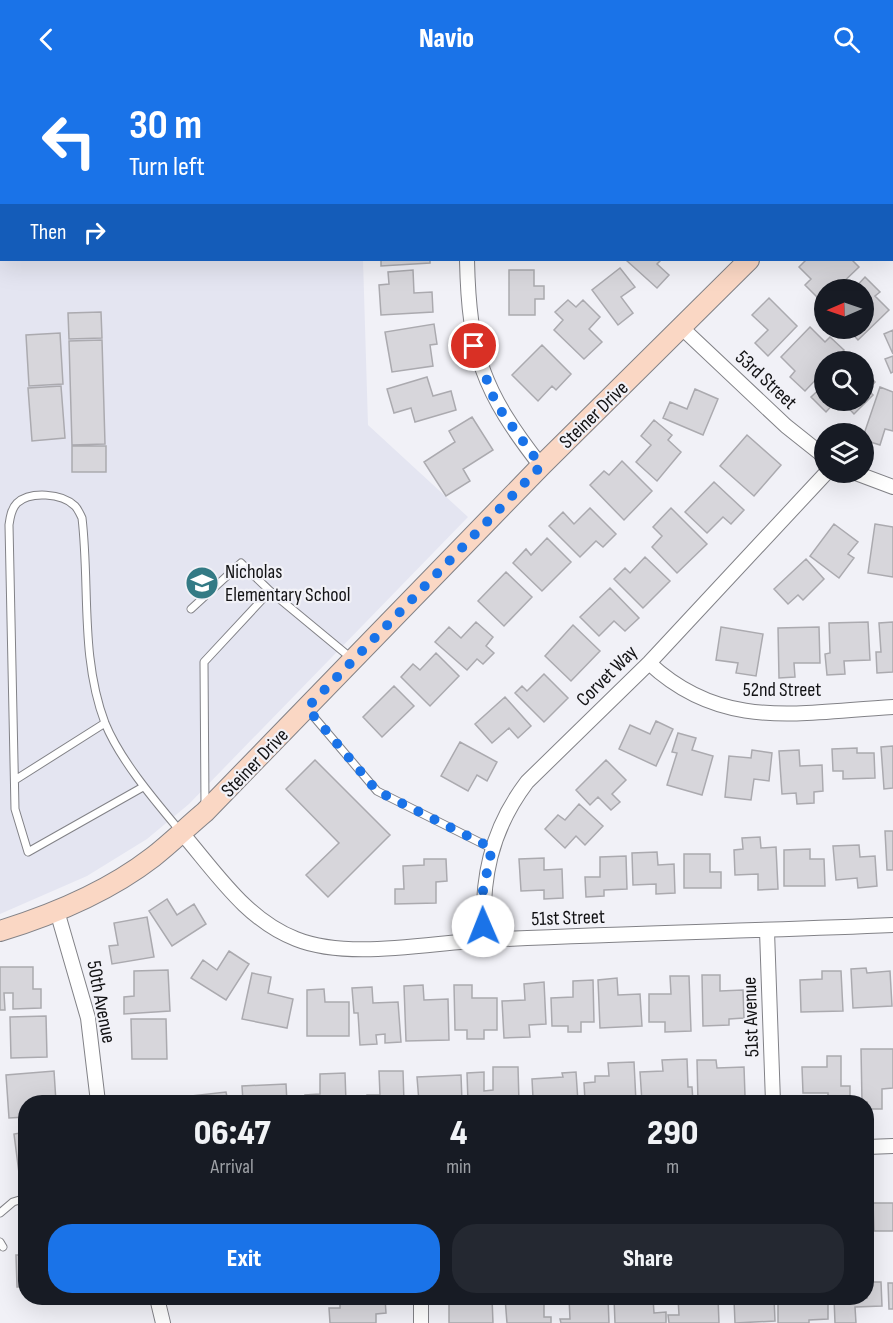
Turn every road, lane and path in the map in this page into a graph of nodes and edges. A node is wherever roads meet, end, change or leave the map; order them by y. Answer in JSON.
{"nodes":[{"id":1,"x":467,"y":261,"type":"edge"},
{"id":2,"x":748,"y":261,"type":"edge"},
{"id":3,"x":682,"y":328,"type":"junction"},
{"id":4,"x":814,"y":448,"type":"edge"},
{"id":5,"x":541,"y":466,"type":"junction"},
{"id":6,"x":874,"y":480,"type":"edge"},
{"id":7,"x":817,"y":483,"type":"edge"},
{"id":8,"x":893,"y":487,"type":"edge"},
{"id":9,"x":270,"y":591,"type":"junction"},
{"id":10,"x":191,"y":609,"type":"dead end"},
{"id":11,"x":353,"y":659,"type":"junction"},
{"id":12,"x":649,"y":663,"type":"junction"},
{"id":13,"x":893,"y":707,"type":"edge"},
{"id":14,"x":307,"y":708,"type":"junction"},
{"id":15,"x":105,"y":723,"type":"junction"},
{"id":16,"x":15,"y":780,"type":"junction"},
{"id":17,"x":143,"y":787,"type":"junction"},
{"id":18,"x":205,"y":812,"type":"junction"},
{"id":19,"x":181,"y":832,"type":"junction"},
{"id":20,"x":492,"y":848,"type":"junction"},
{"id":21,"x":57,"y":911,"type":"junction"},
{"id":22,"x":893,"y":926,"type":"edge"},
{"id":23,"x":0,"y":931,"type":"edge"},
{"id":24,"x":767,"y":931,"type":"junction"},
{"id":25,"x":484,"y":940,"type":"junction"},
{"id":26,"x":97,"y":1095,"type":"edge"},
{"id":27,"x":773,"y":1095,"type":"edge"},
{"id":28,"x":893,"y":1146,"type":"edge"},
{"id":29,"x":874,"y":1147,"type":"edge"},
{"id":30,"x":18,"y":1200,"type":"edge"},
{"id":31,"x":0,"y":1213,"type":"edge"},
{"id":32,"x":159,"y":1305,"type":"edge"},
{"id":33,"x":421,"y":1305,"type":"edge"},
{"id":34,"x":163,"y":1323,"type":"edge"},
{"id":35,"x":421,"y":1323,"type":"edge"}],
"edges":[{"from":1,"to":5,"type":"street"},
{"from":2,"to":3,"type":"street","name":"Steiner Drive"},
{"from":3,"to":4,"type":"street","name":"53rd Street"},
{"from":3,"to":5,"type":"street","name":"Steiner Drive"},
{"from":5,"to":11,"type":"street","name":"Steiner Drive"},
{"from":6,"to":8,"type":"street"},
{"from":7,"to":12,"type":"street","name":"Corvet Way"},
{"from":9,"to":10,"type":"lane"},
{"from":9,"to":11,"type":"lane"},
{"from":9,"to":18,"type":"lane"},
{"from":11,"to":14,"type":"street","name":"Steiner Drive"},
{"from":12,"to":13,"type":"street","name":"52nd Street"},
{"from":12,"to":20,"type":"street","name":"Corvet Way"},
{"from":14,"to":18,"type":"street","name":"Steiner Drive"},
{"from":14,"to":20,"type":"lane"},
{"from":15,"to":16,"type":"lane"},
{"from":15,"to":16,"type":"lane"},
{"from":15,"to":17,"type":"lane"},
{"from":16,"to":17,"type":"lane"},
{"from":17,"to":19,"type":"lane"},
{"from":18,"to":19,"type":"street","name":"Steiner Drive"},
{"from":19,"to":21,"type":"street","name":"Steiner Drive"},
{"from":19,"to":25,"type":"street","name":"51st Street"},
{"from":20,"to":25,"type":"street","name":"Corvet Way"},
{"from":21,"to":23,"type":"street","name":"Steiner Drive"},
{"from":21,"to":26,"type":"street","name":"50th Avenue"},
{"from":22,"to":24,"type":"street","name":"51st Street"},
{"from":24,"to":25,"type":"street","name":"51st Street"},
{"from":24,"to":27,"type":"street","name":"51st Avenue"},
{"from":28,"to":29,"type":"street"},
{"from":30,"to":31,"type":"lane"},
{"from":32,"to":34,"type":"street"},
{"from":33,"to":35,"type":"street"}]}
